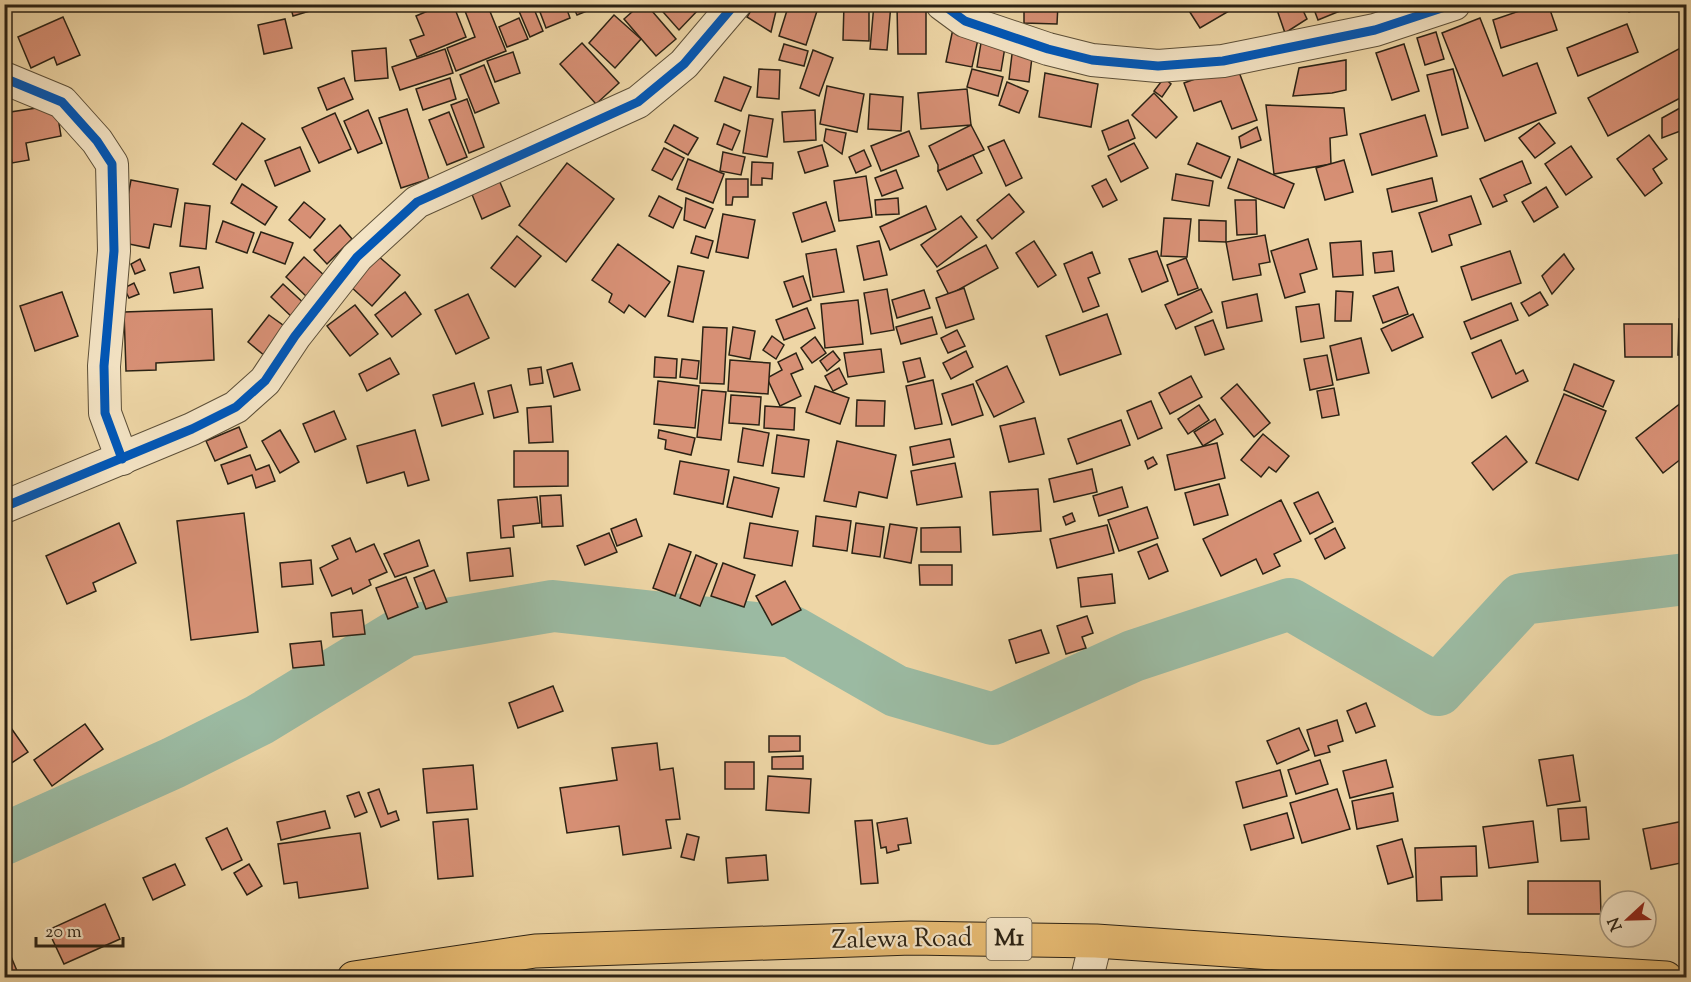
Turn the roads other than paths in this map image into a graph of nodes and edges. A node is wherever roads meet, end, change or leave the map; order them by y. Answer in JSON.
{"nodes":[{"id":1,"x":735,"y":4,"type":"edge"},
{"id":2,"x":942,"y":4,"type":"edge"},
{"id":3,"x":1454,"y":4,"type":"edge"},
{"id":4,"x":4,"y":78,"type":"edge"},
{"id":5,"x":122,"y":459,"type":"junction"},
{"id":6,"x":4,"y":507,"type":"edge"},
{"id":7,"x":1096,"y":941,"type":"junction"},
{"id":8,"x":1331,"y":967,"type":"edge"},
{"id":9,"x":354,"y":978,"type":"edge"},
{"id":10,"x":1087,"y":978,"type":"edge"},
{"id":11,"x":1666,"y":978,"type":"edge"}],
"edges":[{"from":1,"to":5,"type":"street"},
{"from":2,"to":3,"type":"street"},
{"from":4,"to":5,"type":"street"},
{"from":5,"to":6,"type":"street"},
{"from":7,"to":8,"type":"highway","name":"Zalewa Road","number":"M1"},
{"from":7,"to":9,"type":"highway","name":"Zalewa Road","number":"M1"},
{"from":7,"to":10,"type":"street"},
{"from":8,"to":11,"type":"highway","name":"Zalewa Road","number":"M1"}]}
